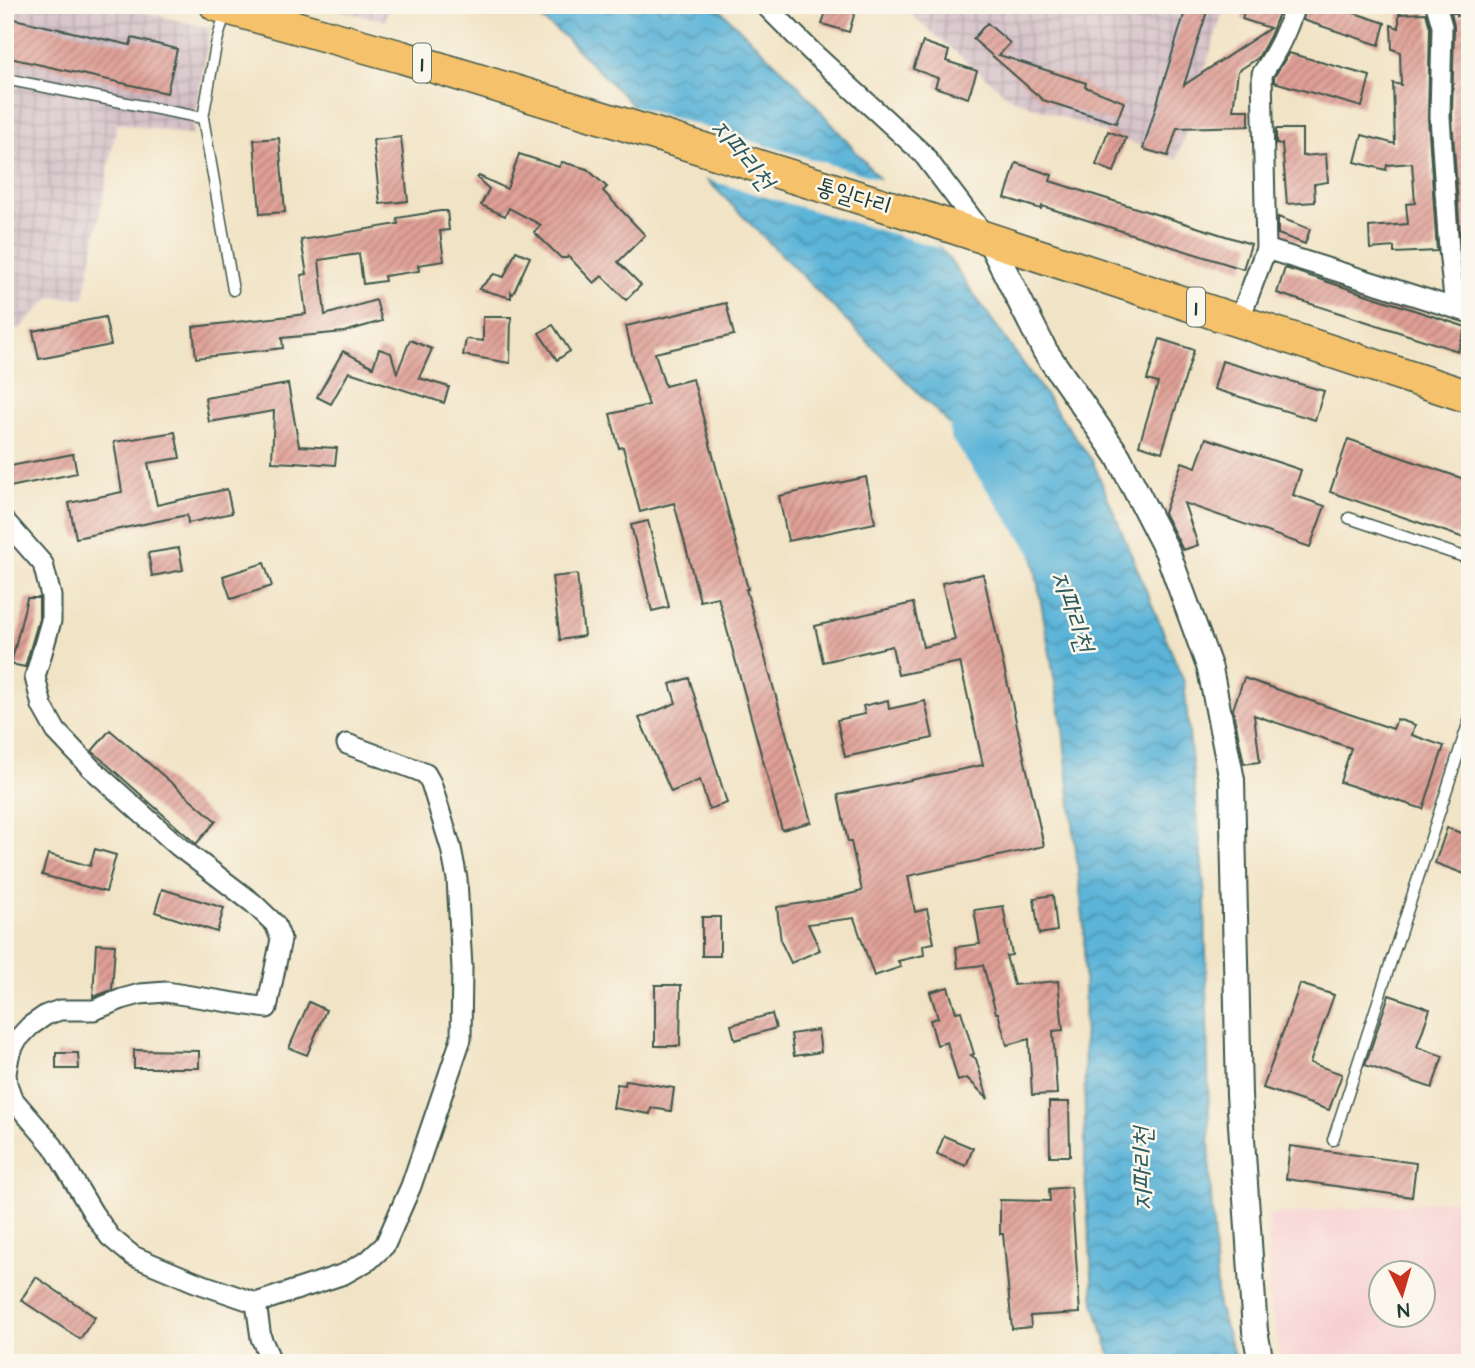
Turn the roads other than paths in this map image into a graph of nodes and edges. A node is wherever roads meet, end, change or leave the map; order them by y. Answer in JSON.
{"nodes":[{"id":1,"x":765,"y":5,"type":"edge"},
{"id":2,"x":1295,"y":5,"type":"edge"},
{"id":3,"x":1436,"y":5,"type":"edge"},
{"id":4,"x":221,"y":7,"type":"edge"},
{"id":5,"x":5,"y":79,"type":"edge"},
{"id":6,"x":202,"y":118,"type":"junction"},
{"id":7,"x":988,"y":238,"type":"junction"},
{"id":8,"x":1265,"y":249,"type":"junction"},
{"id":9,"x":233,"y":290,"type":"dead end"},
{"id":10,"x":1462,"y":311,"type":"edge"},
{"id":11,"x":1239,"y":321,"type":"junction"},
{"id":12,"x":1470,"y":397,"type":"edge"},
{"id":13,"x":1349,"y":519,"type":"dead end"},
{"id":14,"x":5,"y":521,"type":"edge"},
{"id":15,"x":1470,"y":559,"type":"edge"},
{"id":16,"x":1470,"y":718,"type":"edge"},
{"id":17,"x":347,"y":744,"type":"dead end"},
{"id":18,"x":1333,"y":1140,"type":"dead end"},
{"id":19,"x":256,"y":1303,"type":"junction"},
{"id":20,"x":272,"y":1363,"type":"edge"},
{"id":21,"x":1261,"y":1363,"type":"edge"}],
"edges":[{"from":1,"to":7,"type":"street"},
{"from":2,"to":8,"type":"street"},
{"from":3,"to":10,"type":"street"},
{"from":4,"to":6,"type":"lane"},
{"from":4,"to":7,"type":"main road","name":"통일다리","number":"1"},
{"from":5,"to":6,"type":"lane"},
{"from":6,"to":9,"type":"lane"},
{"from":7,"to":11,"type":"main road","number":"1"},
{"from":7,"to":21,"type":"street"},
{"from":8,"to":10,"type":"street"},
{"from":8,"to":11,"type":"street"},
{"from":11,"to":12,"type":"main road","number":"1"},
{"from":13,"to":15,"type":"lane"},
{"from":14,"to":19,"type":"street"},
{"from":16,"to":18,"type":"lane"},
{"from":17,"to":19,"type":"street"},
{"from":19,"to":20,"type":"street"}]}
